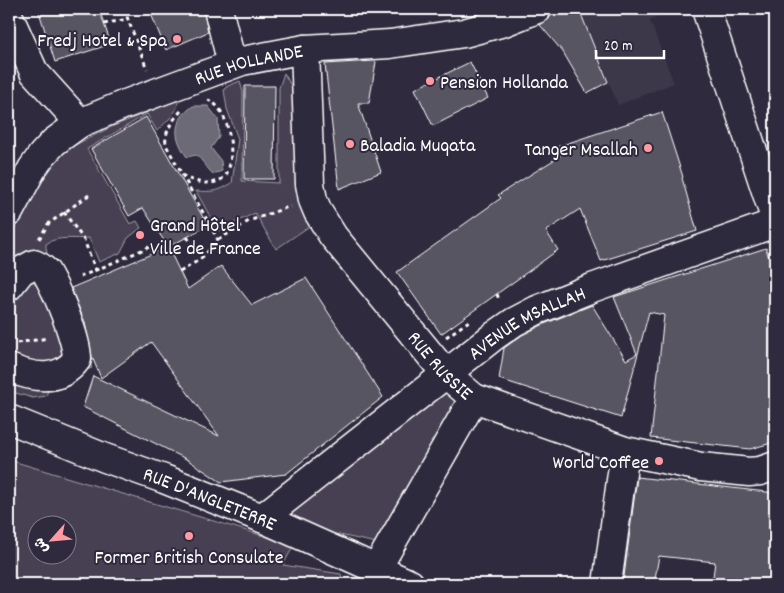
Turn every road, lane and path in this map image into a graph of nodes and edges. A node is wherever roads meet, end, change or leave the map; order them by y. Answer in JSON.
{"nodes":[{"id":1,"x":124,"y":9,"type":"edge"},
{"id":2,"x":218,"y":9,"type":"edge"},
{"id":3,"x":536,"y":9,"type":"edge"},
{"id":4,"x":706,"y":9,"type":"edge"},
{"id":5,"x":725,"y":9,"type":"edge"},
{"id":6,"x":9,"y":17,"type":"edge"},
{"id":7,"x":127,"y":19,"type":"junction"},
{"id":8,"x":104,"y":24,"type":"dead end"},
{"id":9,"x":305,"y":49,"type":"junction"},
{"id":10,"x":232,"y":64,"type":"junction"},
{"id":11,"x":157,"y":93,"type":"junction"},
{"id":12,"x":203,"y":99,"type":"dead end"},
{"id":13,"x":183,"y":108,"type":"dead end"},
{"id":14,"x":80,"y":123,"type":"junction"},
{"id":15,"x":775,"y":156,"type":"edge"},
{"id":16,"x":182,"y":175,"type":"junction"},
{"id":17,"x":89,"y":195,"type":"dead end"},
{"id":18,"x":313,"y":200,"type":"junction"},
{"id":19,"x":9,"y":212,"type":"edge"},
{"id":20,"x":64,"y":212,"type":"junction"},
{"id":21,"x":775,"y":218,"type":"edge"},
{"id":22,"x":775,"y":223,"type":"edge"},
{"id":23,"x":187,"y":237,"type":"dead end"},
{"id":24,"x":218,"y":240,"type":"junction"},
{"id":25,"x":149,"y":247,"type":"dead end"},
{"id":26,"x":202,"y":258,"type":"junction"},
{"id":27,"x":34,"y":264,"type":"junction"},
{"id":28,"x":96,"y":271,"type":"junction"},
{"id":29,"x":180,"y":272,"type":"dead end"},
{"id":30,"x":80,"y":277,"type":"dead end"},
{"id":31,"x":9,"y":286,"type":"edge"},
{"id":32,"x":497,"y":294,"type":"dead end"},
{"id":33,"x":492,"y":305,"type":"dead end"},
{"id":34,"x":476,"y":316,"type":"dead end"},
{"id":35,"x":427,"y":350,"type":"junction"},
{"id":36,"x":9,"y":368,"type":"edge"},
{"id":37,"x":446,"y":374,"type":"junction"},
{"id":38,"x":474,"y":398,"type":"junction"},
{"id":39,"x":9,"y":419,"type":"edge"},
{"id":40,"x":625,"y":451,"type":"junction"},
{"id":41,"x":775,"y":466,"type":"edge"},
{"id":42,"x":262,"y":518,"type":"junction"},
{"id":43,"x":376,"y":570,"type":"junction"},
{"id":44,"x":410,"y":584,"type":"edge"},
{"id":45,"x":607,"y":584,"type":"edge"}],
"edges":[{"from":1,"to":7,"type":"path"},
{"from":2,"to":10,"type":"street"},
{"from":3,"to":9,"type":"street","name":"RUE HOLLANDE"},
{"from":4,"to":21,"type":"street"},
{"from":5,"to":15,"type":"street"},
{"from":6,"to":14,"type":"street"},
{"from":7,"to":8,"type":"path"},
{"from":7,"to":11,"type":"path"},
{"from":9,"to":10,"type":"street","name":"RUE HOLLANDE"},
{"from":9,"to":18,"type":"street","name":"RUE RUSSIE"},
{"from":10,"to":11,"type":"street","name":"RUE HOLLANDE"},
{"from":11,"to":14,"type":"street","name":"RUE HOLLANDE"},
{"from":12,"to":16,"type":"path"},
{"from":13,"to":16,"type":"path"},
{"from":14,"to":19,"type":"street","name":"RUE HOLLANDE"},
{"from":16,"to":24,"type":"path"},
{"from":17,"to":20,"type":"path"},
{"from":18,"to":24,"type":"path"},
{"from":18,"to":35,"type":"street","name":"RUE RUSSIE"},
{"from":20,"to":27,"type":"path"},
{"from":20,"to":28,"type":"path"},
{"from":22,"to":37,"type":"street","name":"AVENUE MSALLAH"},
{"from":23,"to":26,"type":"path"},
{"from":24,"to":26,"type":"path"},
{"from":25,"to":28,"type":"path"},
{"from":26,"to":29,"type":"path"},
{"from":27,"to":31,"type":"street"},
{"from":27,"to":36,"type":"street"},
{"from":28,"to":30,"type":"path"},
{"from":32,"to":33,"type":"path"},
{"from":34,"to":35,"type":"path"},
{"from":35,"to":37,"type":"street","name":"RUE RUSSIE"},
{"from":37,"to":38,"type":"street","name":"RUE RUSSIE"},
{"from":37,"to":42,"type":"street","name":"AVENUE MSALLAH"},
{"from":38,"to":40,"type":"street","name":"RUE RUSSIE"},
{"from":38,"to":43,"type":"street"},
{"from":39,"to":42,"type":"street","name":"RUE D'ANGLETERRE"},
{"from":40,"to":41,"type":"street","name":"RUE RUSSIE"},
{"from":40,"to":45,"type":"street"},
{"from":42,"to":43,"type":"street","name":"RUE D'ANGLETERRE"},
{"from":43,"to":44,"type":"street","name":"RUE D'ANGLETERRE"}]}
